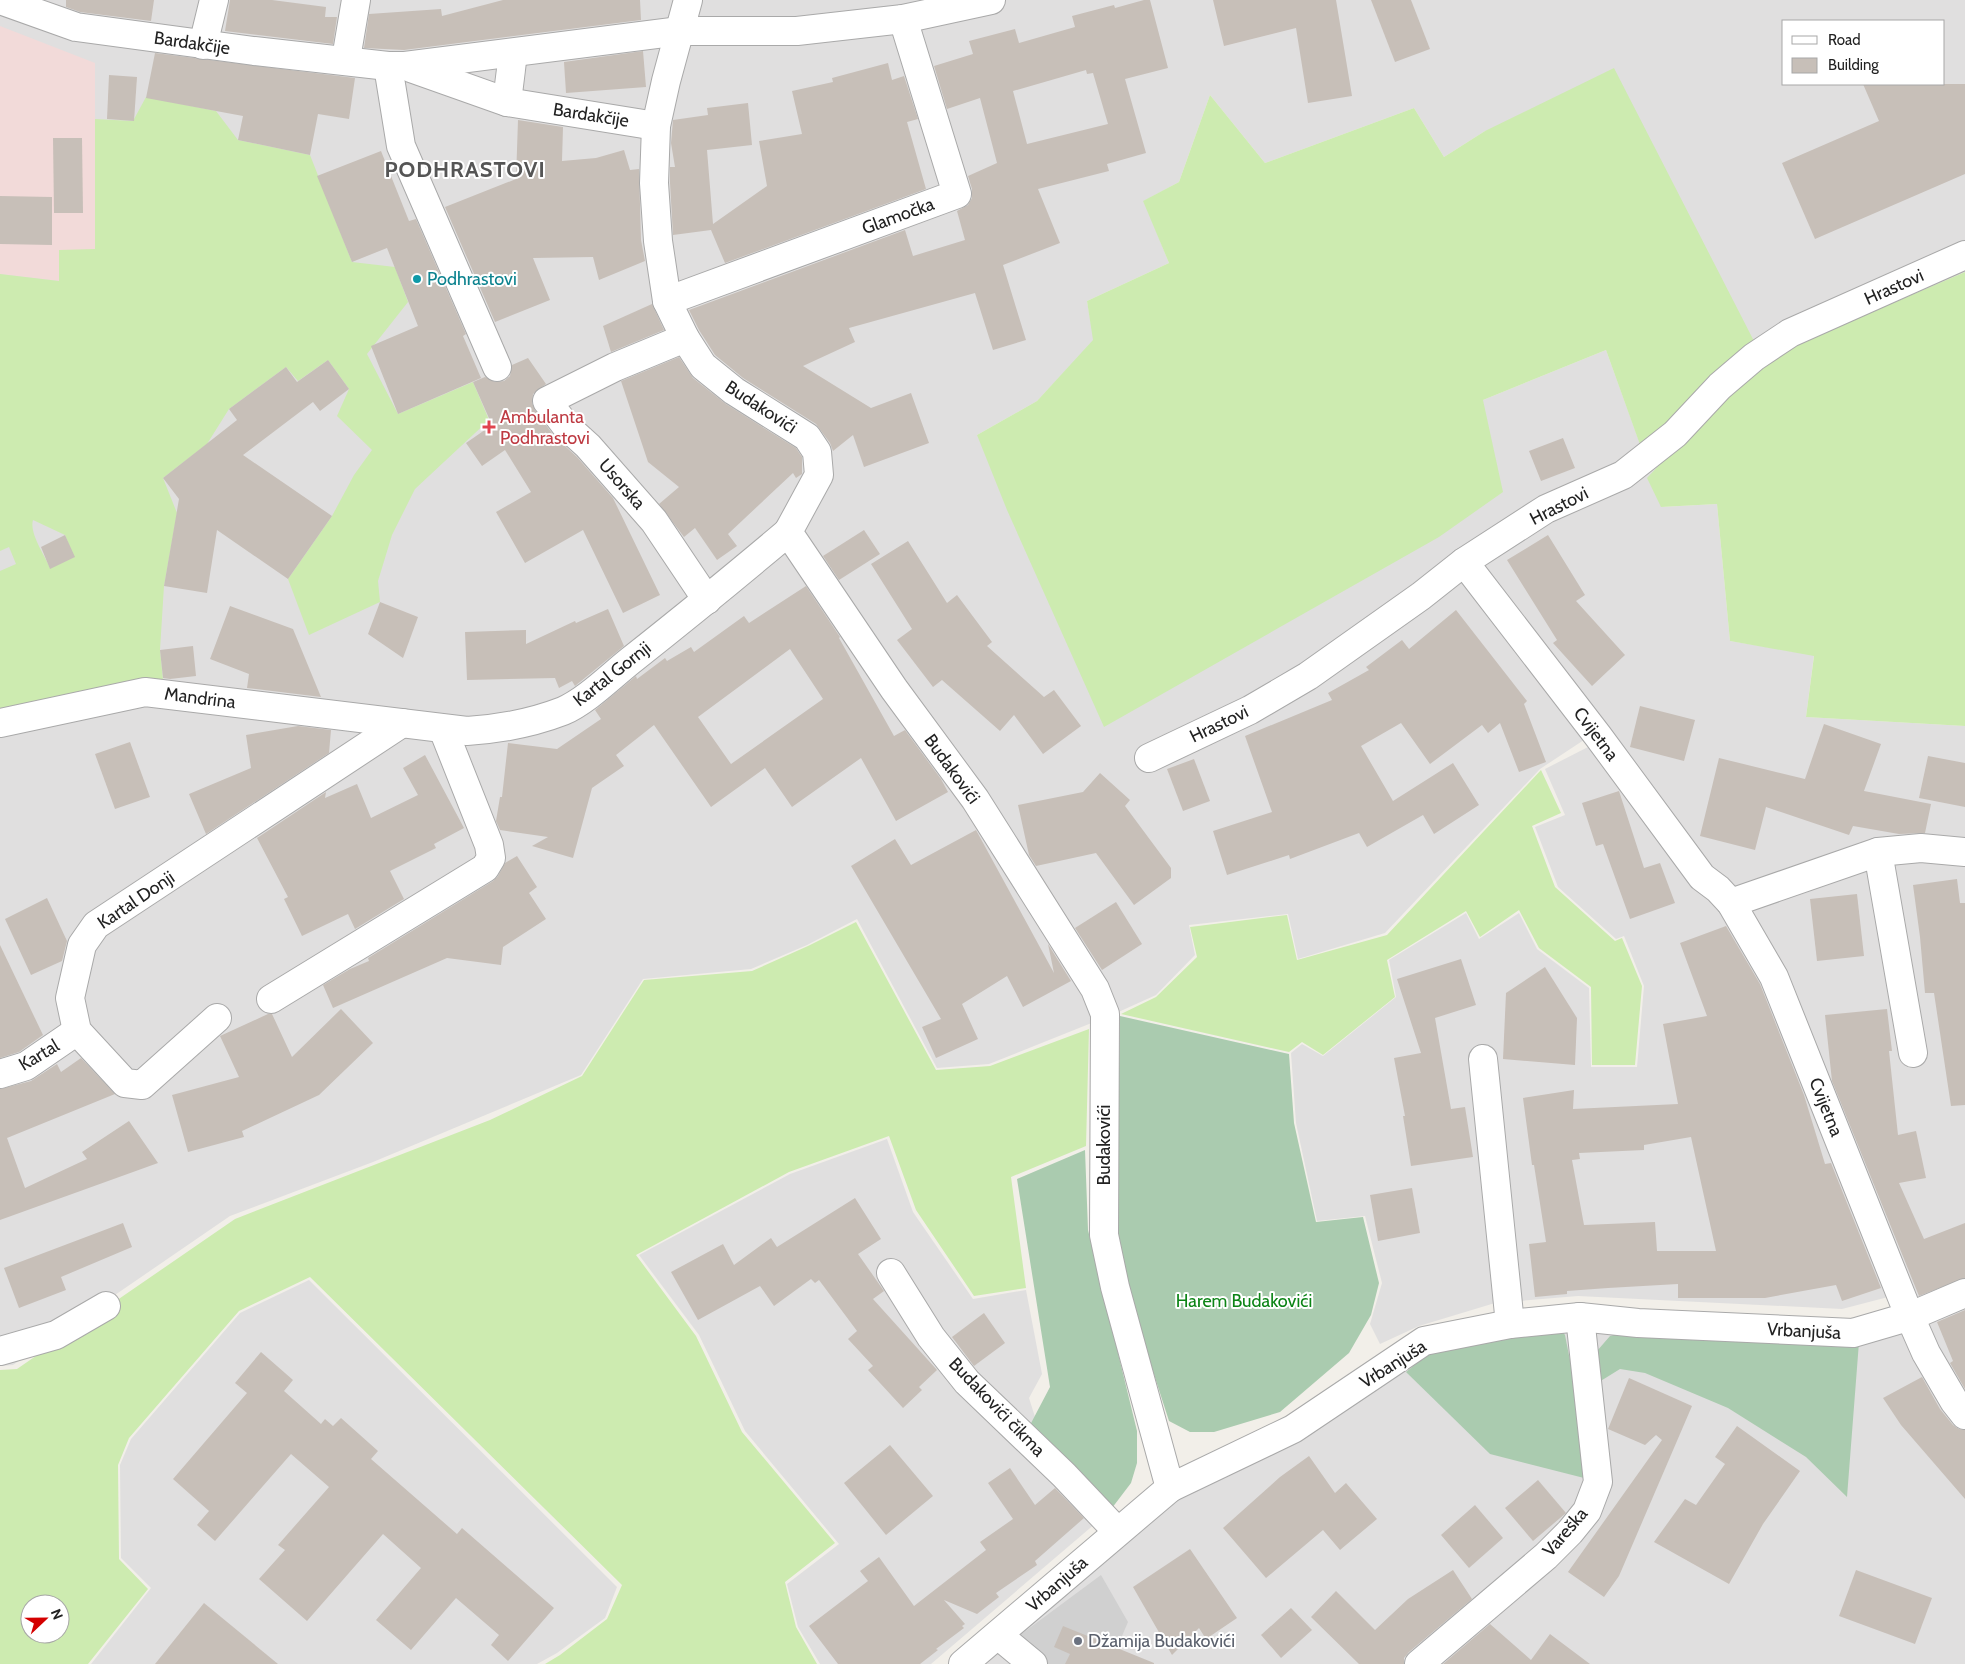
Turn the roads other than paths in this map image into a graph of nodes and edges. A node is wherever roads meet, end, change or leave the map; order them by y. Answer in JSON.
{"nodes":[{"id":1,"x":0,"y":0,"type":"edge"},
{"id":2,"x":214,"y":0,"type":"edge"},
{"id":3,"x":356,"y":0,"type":"edge"},
{"id":4,"x":688,"y":0,"type":"edge"},
{"id":5,"x":991,"y":0,"type":"edge"},
{"id":6,"x":903,"y":19,"type":"junction"},
{"id":7,"x":680,"y":31,"type":"junction"},
{"id":8,"x":203,"y":45,"type":"junction"},
{"id":9,"x":513,"y":53,"type":"junction"},
{"id":10,"x":348,"y":61,"type":"junction"},
{"id":11,"x":396,"y":66,"type":"junction"},
{"id":12,"x":507,"y":102,"type":"junction"},
{"id":13,"x":656,"y":126,"type":"junction"},
{"id":14,"x":1965,"y":255,"type":"edge"},
{"id":15,"x":667,"y":301,"type":"junction"},
{"id":16,"x":685,"y":338,"type":"junction"},
{"id":17,"x":498,"y":367,"type":"dead end"},
{"id":18,"x":788,"y":532,"type":"junction"},
{"id":19,"x":1464,"y":562,"type":"junction"},
{"id":20,"x":707,"y":600,"type":"junction"},
{"id":21,"x":0,"y":724,"type":"edge"},
{"id":22,"x":402,"y":724,"type":"junction"},
{"id":23,"x":443,"y":729,"type":"junction"},
{"id":24,"x":1149,"y":758,"type":"dead end"},
{"id":25,"x":1878,"y":852,"type":"junction"},
{"id":26,"x":1965,"y":852,"type":"edge"},
{"id":27,"x":1731,"y":903,"type":"junction"},
{"id":28,"x":271,"y":999,"type":"dead end"},
{"id":29,"x":217,"y":1018,"type":"dead end"},
{"id":30,"x":77,"y":1031,"type":"junction"},
{"id":31,"x":1913,"y":1052,"type":"dead end"},
{"id":32,"x":1483,"y":1059,"type":"dead end"},
{"id":33,"x":0,"y":1074,"type":"edge"},
{"id":34,"x":891,"y":1272,"type":"dead end"},
{"id":35,"x":1965,"y":1294,"type":"edge"},
{"id":36,"x":106,"y":1306,"type":"dead end"},
{"id":37,"x":1911,"y":1316,"type":"junction"},
{"id":38,"x":1580,"y":1317,"type":"junction"},
{"id":39,"x":1510,"y":1324,"type":"junction"},
{"id":40,"x":13,"y":1348,"type":"edge"},
{"id":41,"x":1965,"y":1415,"type":"edge"},
{"id":42,"x":1170,"y":1488,"type":"junction"},
{"id":43,"x":1117,"y":1531,"type":"junction"},
{"id":44,"x":998,"y":1635,"type":"junction"},
{"id":45,"x":963,"y":1664,"type":"edge"},
{"id":46,"x":1033,"y":1664,"type":"edge"},
{"id":47,"x":1419,"y":1664,"type":"edge"}],
"edges":[{"from":1,"to":8,"type":"street","name":"Bardakčije"},
{"from":2,"to":8,"type":"street"},
{"from":3,"to":10,"type":"street"},
{"from":4,"to":7,"type":"street"},
{"from":5,"to":6,"type":"street","name":"Bardakčije"},
{"from":6,"to":7,"type":"street","name":"Bardakčije"},
{"from":6,"to":15,"type":"street","name":"Glamočka"},
{"from":7,"to":9,"type":"street","name":"Bardakčije"},
{"from":7,"to":13,"type":"street"},
{"from":8,"to":10,"type":"street","name":"Bardakčije"},
{"from":9,"to":11,"type":"street","name":"Bardakčije"},
{"from":9,"to":12,"type":"street"},
{"from":10,"to":11,"type":"street","name":"Bardakčije"},
{"from":11,"to":12,"type":"street","name":"Bardakčije"},
{"from":11,"to":17,"type":"street"},
{"from":12,"to":13,"type":"street","name":"Bardakčije"},
{"from":13,"to":15,"type":"street","name":"Budakovići"},
{"from":14,"to":19,"type":"street","name":"Hrastovi"},
{"from":15,"to":16,"type":"street","name":"Budakovići"},
{"from":16,"to":18,"type":"street","name":"Budakovići"},
{"from":16,"to":20,"type":"street","name":"Usorska"},
{"from":18,"to":20,"type":"street","name":"Kartal Gornji"},
{"from":18,"to":42,"type":"street","name":"Budakovići"},
{"from":19,"to":24,"type":"street","name":"Hrastovi"},
{"from":19,"to":27,"type":"street","name":"Cvijetna"},
{"from":20,"to":23,"type":"street","name":"Kartal Gornji"},
{"from":21,"to":22,"type":"street","name":"Mandrina"},
{"from":22,"to":23,"type":"street","name":"Kartal Gornji"},
{"from":22,"to":30,"type":"street","name":"Kartal Donji"},
{"from":23,"to":28,"type":"street"},
{"from":25,"to":26,"type":"street"},
{"from":25,"to":27,"type":"street"},
{"from":25,"to":31,"type":"street"},
{"from":27,"to":37,"type":"street","name":"Cvijetna"},
{"from":29,"to":30,"type":"street"},
{"from":30,"to":33,"type":"street","name":"Kartal"},
{"from":32,"to":39,"type":"street"},
{"from":34,"to":43,"type":"street","name":"Budakovići čikma"},
{"from":35,"to":37,"type":"street","name":"Vrbanjuša"},
{"from":36,"to":40,"type":"street"},
{"from":37,"to":38,"type":"street","name":"Vrbanjuša"},
{"from":37,"to":41,"type":"street","name":"Cvijetna"},
{"from":38,"to":39,"type":"street","name":"Vrbanjuša"},
{"from":38,"to":47,"type":"street","name":"Vareška"},
{"from":39,"to":42,"type":"street","name":"Vrbanjuša"},
{"from":42,"to":43,"type":"street","name":"Vrbanjuša"},
{"from":43,"to":44,"type":"street","name":"Vrbanjuša"},
{"from":44,"to":45,"type":"street","name":"Vrbanjuša"},
{"from":44,"to":46,"type":"street"}]}
